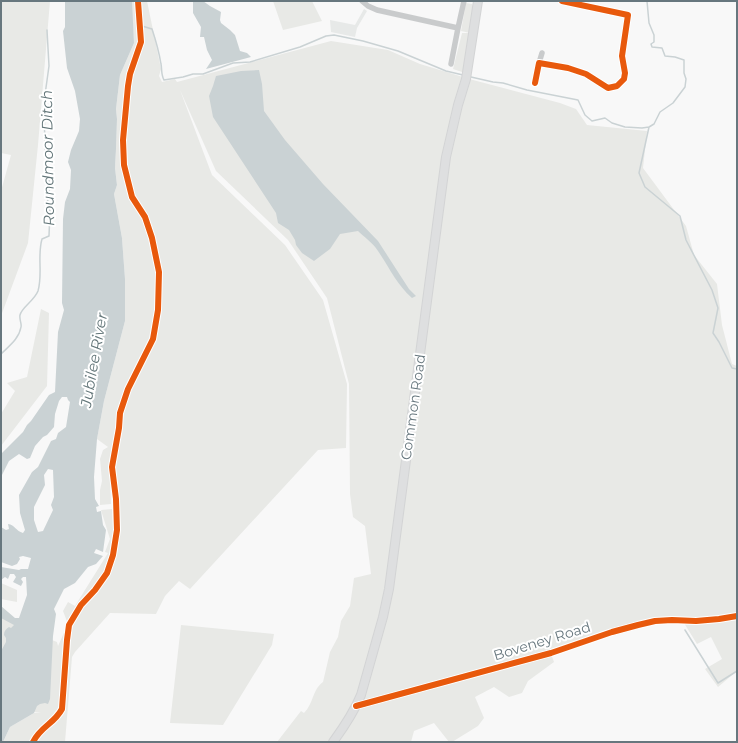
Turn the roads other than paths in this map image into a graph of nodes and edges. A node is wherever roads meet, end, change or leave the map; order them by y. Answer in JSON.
{"nodes":[{"id":1,"x":362,"y":1,"type":"edge"},
{"id":2,"x":562,"y":1,"type":"edge"},
{"id":3,"x":464,"y":2,"type":"edge"},
{"id":4,"x":478,"y":3,"type":"edge"},
{"id":5,"x":456,"y":27,"type":"junction"},
{"id":6,"x":542,"y":53,"type":"dead end"},
{"id":7,"x":539,"y":63,"type":"junction"},
{"id":8,"x":451,"y":64,"type":"dead end"},
{"id":9,"x":535,"y":83,"type":"dead end"},
{"id":10,"x":737,"y":616,"type":"edge"},
{"id":11,"x":361,"y":695,"type":"junction"},
{"id":12,"x":370,"y":702,"type":"junction"},
{"id":13,"x":356,"y":706,"type":"junction"},
{"id":14,"x":333,"y":742,"type":"edge"}],
"edges":[{"from":1,"to":5,"type":"street"},
{"from":2,"to":7,"type":"street"},
{"from":3,"to":4,"type":"street"},
{"from":3,"to":5,"type":"street"},
{"from":4,"to":11,"type":"main road","name":"Common Road"},
{"from":5,"to":8,"type":"street"},
{"from":6,"to":7,"type":"street"},
{"from":7,"to":9,"type":"street"},
{"from":10,"to":12,"type":"street","name":"Boveney Road"},
{"from":11,"to":12,"type":"street"},
{"from":11,"to":13,"type":"main road","name":"Common Road"},
{"from":12,"to":13,"type":"street","name":"Boveney Road"},
{"from":13,"to":14,"type":"main road","name":"Common Road"}]}
